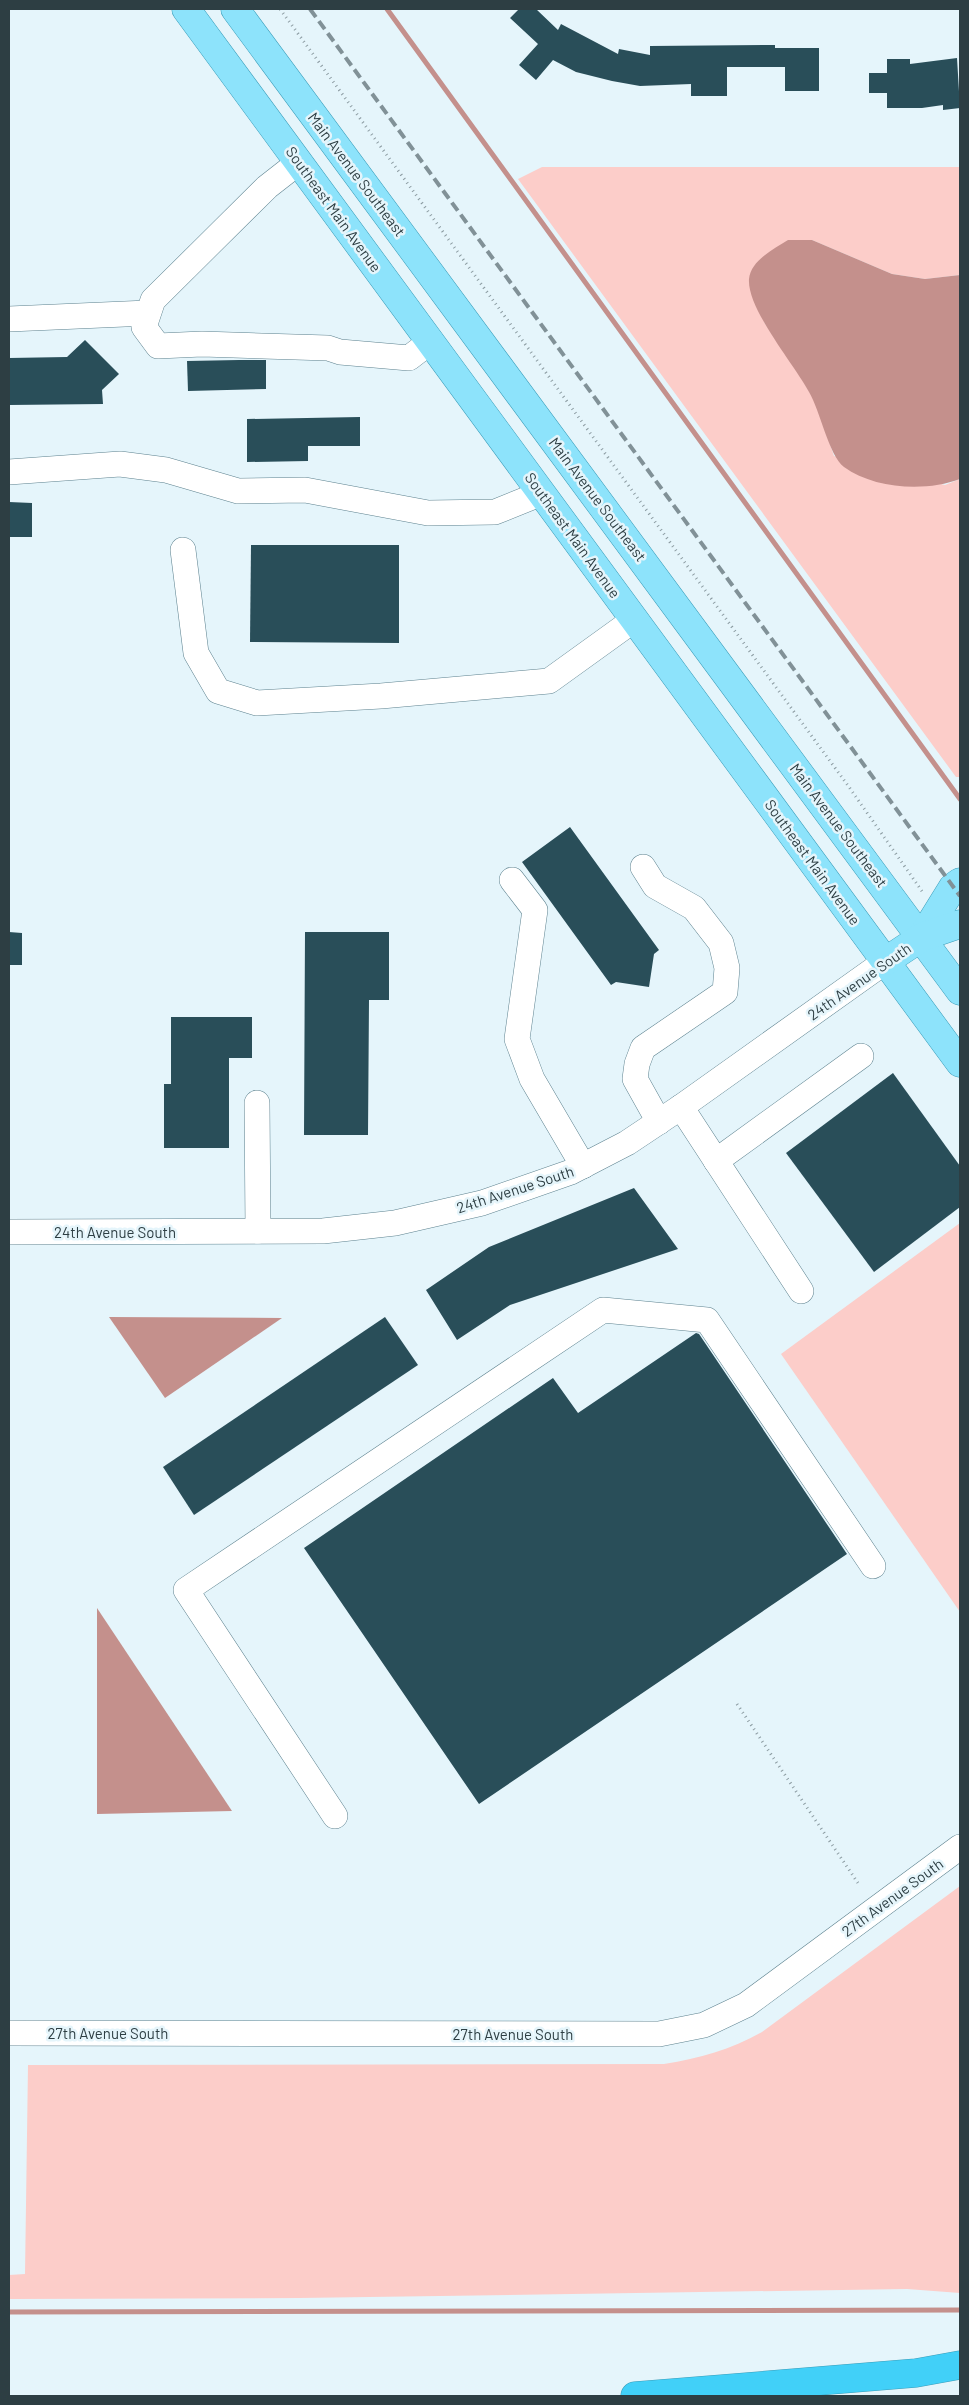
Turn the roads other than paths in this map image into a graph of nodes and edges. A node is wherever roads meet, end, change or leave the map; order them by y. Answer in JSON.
{"nodes":[{"id":1,"x":186,"y":9,"type":"edge"},
{"id":2,"x":235,"y":9,"type":"edge"},
{"id":3,"x":299,"y":162,"type":"junction"},
{"id":4,"x":148,"y":313,"type":"junction"},
{"id":5,"x":9,"y":320,"type":"edge"},
{"id":6,"x":431,"y":341,"type":"junction"},
{"id":7,"x":9,"y":472,"type":"edge"},
{"id":8,"x":542,"y":493,"type":"junction"},
{"id":9,"x":183,"y":550,"type":"dead end"},
{"id":10,"x":635,"y":619,"type":"junction"},
{"id":11,"x":643,"y":868,"type":"dead end"},
{"id":12,"x":512,"y":880,"type":"dead end"},
{"id":13,"x":960,"y":882,"type":"edge"},
{"id":14,"x":960,"y":924,"type":"edge"},
{"id":15,"x":922,"y":937,"type":"junction"},
{"id":16,"x":886,"y":961,"type":"junction"},
{"id":17,"x":960,"y":990,"type":"edge"},
{"id":18,"x":860,"y":1056,"type":"dead end"},
{"id":19,"x":960,"y":1062,"type":"edge"},
{"id":20,"x":257,"y":1103,"type":"dead end"},
{"id":21,"x":682,"y":1107,"type":"junction"},
{"id":22,"x":659,"y":1122,"type":"junction"},
{"id":23,"x":716,"y":1161,"type":"junction"},
{"id":24,"x":583,"y":1166,"type":"junction"},
{"id":25,"x":9,"y":1232,"type":"edge"},
{"id":26,"x":258,"y":1232,"type":"junction"},
{"id":27,"x":801,"y":1291,"type":"dead end"},
{"id":28,"x":873,"y":1566,"type":"dead end"},
{"id":29,"x":335,"y":1816,"type":"dead end"},
{"id":30,"x":960,"y":1847,"type":"edge"},
{"id":31,"x":9,"y":2033,"type":"edge"},
{"id":32,"x":960,"y":2366,"type":"edge"},
{"id":33,"x":635,"y":2396,"type":"edge"}],
"edges":[{"from":1,"to":3,"type":"main road","name":"Southeast Main Avenue"},
{"from":2,"to":15,"type":"main road","name":"Main Avenue Southeast"},
{"from":3,"to":4,"type":"street"},
{"from":3,"to":6,"type":"main road","name":"Southeast Main Avenue"},
{"from":4,"to":5,"type":"street"},
{"from":4,"to":6,"type":"street"},
{"from":6,"to":8,"type":"main road","name":"Southeast Main Avenue"},
{"from":7,"to":8,"type":"street"},
{"from":8,"to":10,"type":"main road","name":"Southeast Main Avenue"},
{"from":9,"to":10,"type":"street"},
{"from":10,"to":16,"type":"main road","name":"Southeast Main Avenue"},
{"from":11,"to":22,"type":"street"},
{"from":12,"to":24,"type":"street"},
{"from":13,"to":15,"type":"main road","name":"24th Avenue South"},
{"from":14,"to":15,"type":"main road","name":"24th Avenue South"},
{"from":15,"to":16,"type":"main road","name":"24th Avenue South"},
{"from":15,"to":17,"type":"main road","name":"Main Avenue Southeast"},
{"from":16,"to":19,"type":"main road","name":"Southeast Main Avenue"},
{"from":16,"to":21,"type":"street","name":"24th Avenue South"},
{"from":18,"to":23,"type":"street"},
{"from":20,"to":26,"type":"street"},
{"from":21,"to":22,"type":"street","name":"24th Avenue South"},
{"from":21,"to":23,"type":"street"},
{"from":22,"to":24,"type":"street","name":"24th Avenue South"},
{"from":23,"to":27,"type":"street"},
{"from":24,"to":26,"type":"street","name":"24th Avenue South"},
{"from":25,"to":26,"type":"street","name":"24th Avenue South"},
{"from":28,"to":29,"type":"street"},
{"from":30,"to":31,"type":"street","name":"27th Avenue South"},
{"from":32,"to":33,"type":"highway"}]}
